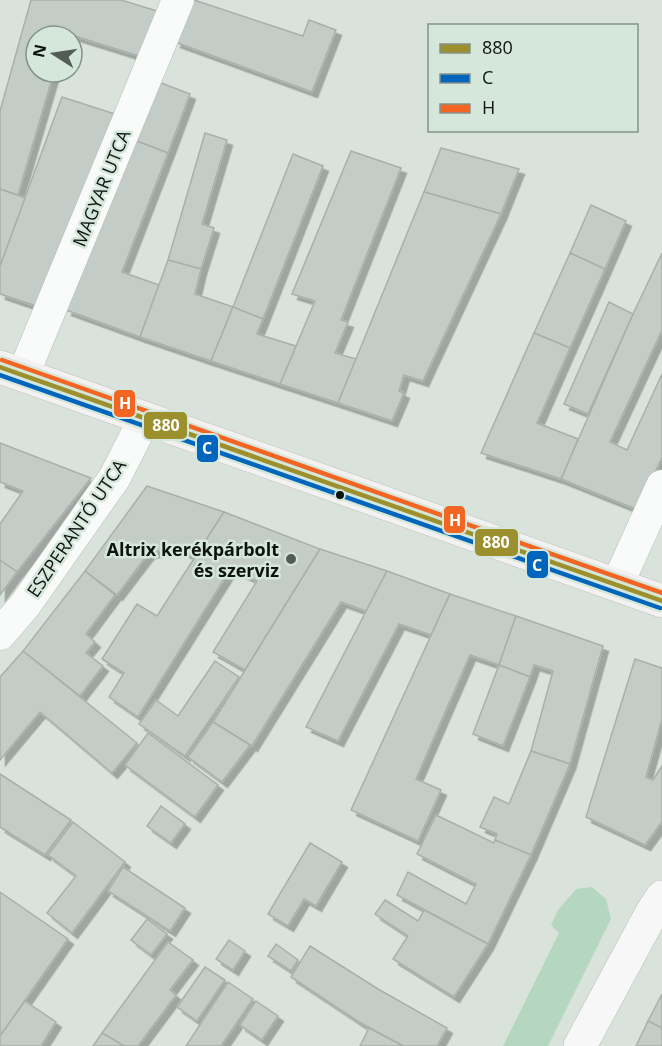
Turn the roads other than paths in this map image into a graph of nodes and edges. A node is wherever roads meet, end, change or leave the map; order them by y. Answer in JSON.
{"nodes":[{"id":1,"x":178,"y":0,"type":"edge"},
{"id":2,"x":12,"y":371,"type":"edge"},
{"id":3,"x":145,"y":418,"type":"junction"},
{"id":4,"x":662,"y":486,"type":"edge"},
{"id":5,"x":617,"y":585,"type":"junction"},
{"id":6,"x":662,"y":601,"type":"edge"},
{"id":7,"x":0,"y":634,"type":"edge"},
{"id":8,"x":662,"y":897,"type":"edge"},
{"id":9,"x":580,"y":1046,"type":"edge"}],
"edges":[{"from":1,"to":2,"type":"street","name":"MAGYAR UTCA"},
{"from":2,"to":3,"type":"main road"},
{"from":3,"to":5,"type":"main road"},
{"from":3,"to":7,"type":"street","name":"ESZPERANTÓ UTCA"},
{"from":4,"to":5,"type":"street"},
{"from":5,"to":6,"type":"main road"},
{"from":8,"to":9,"type":"main road"}]}
